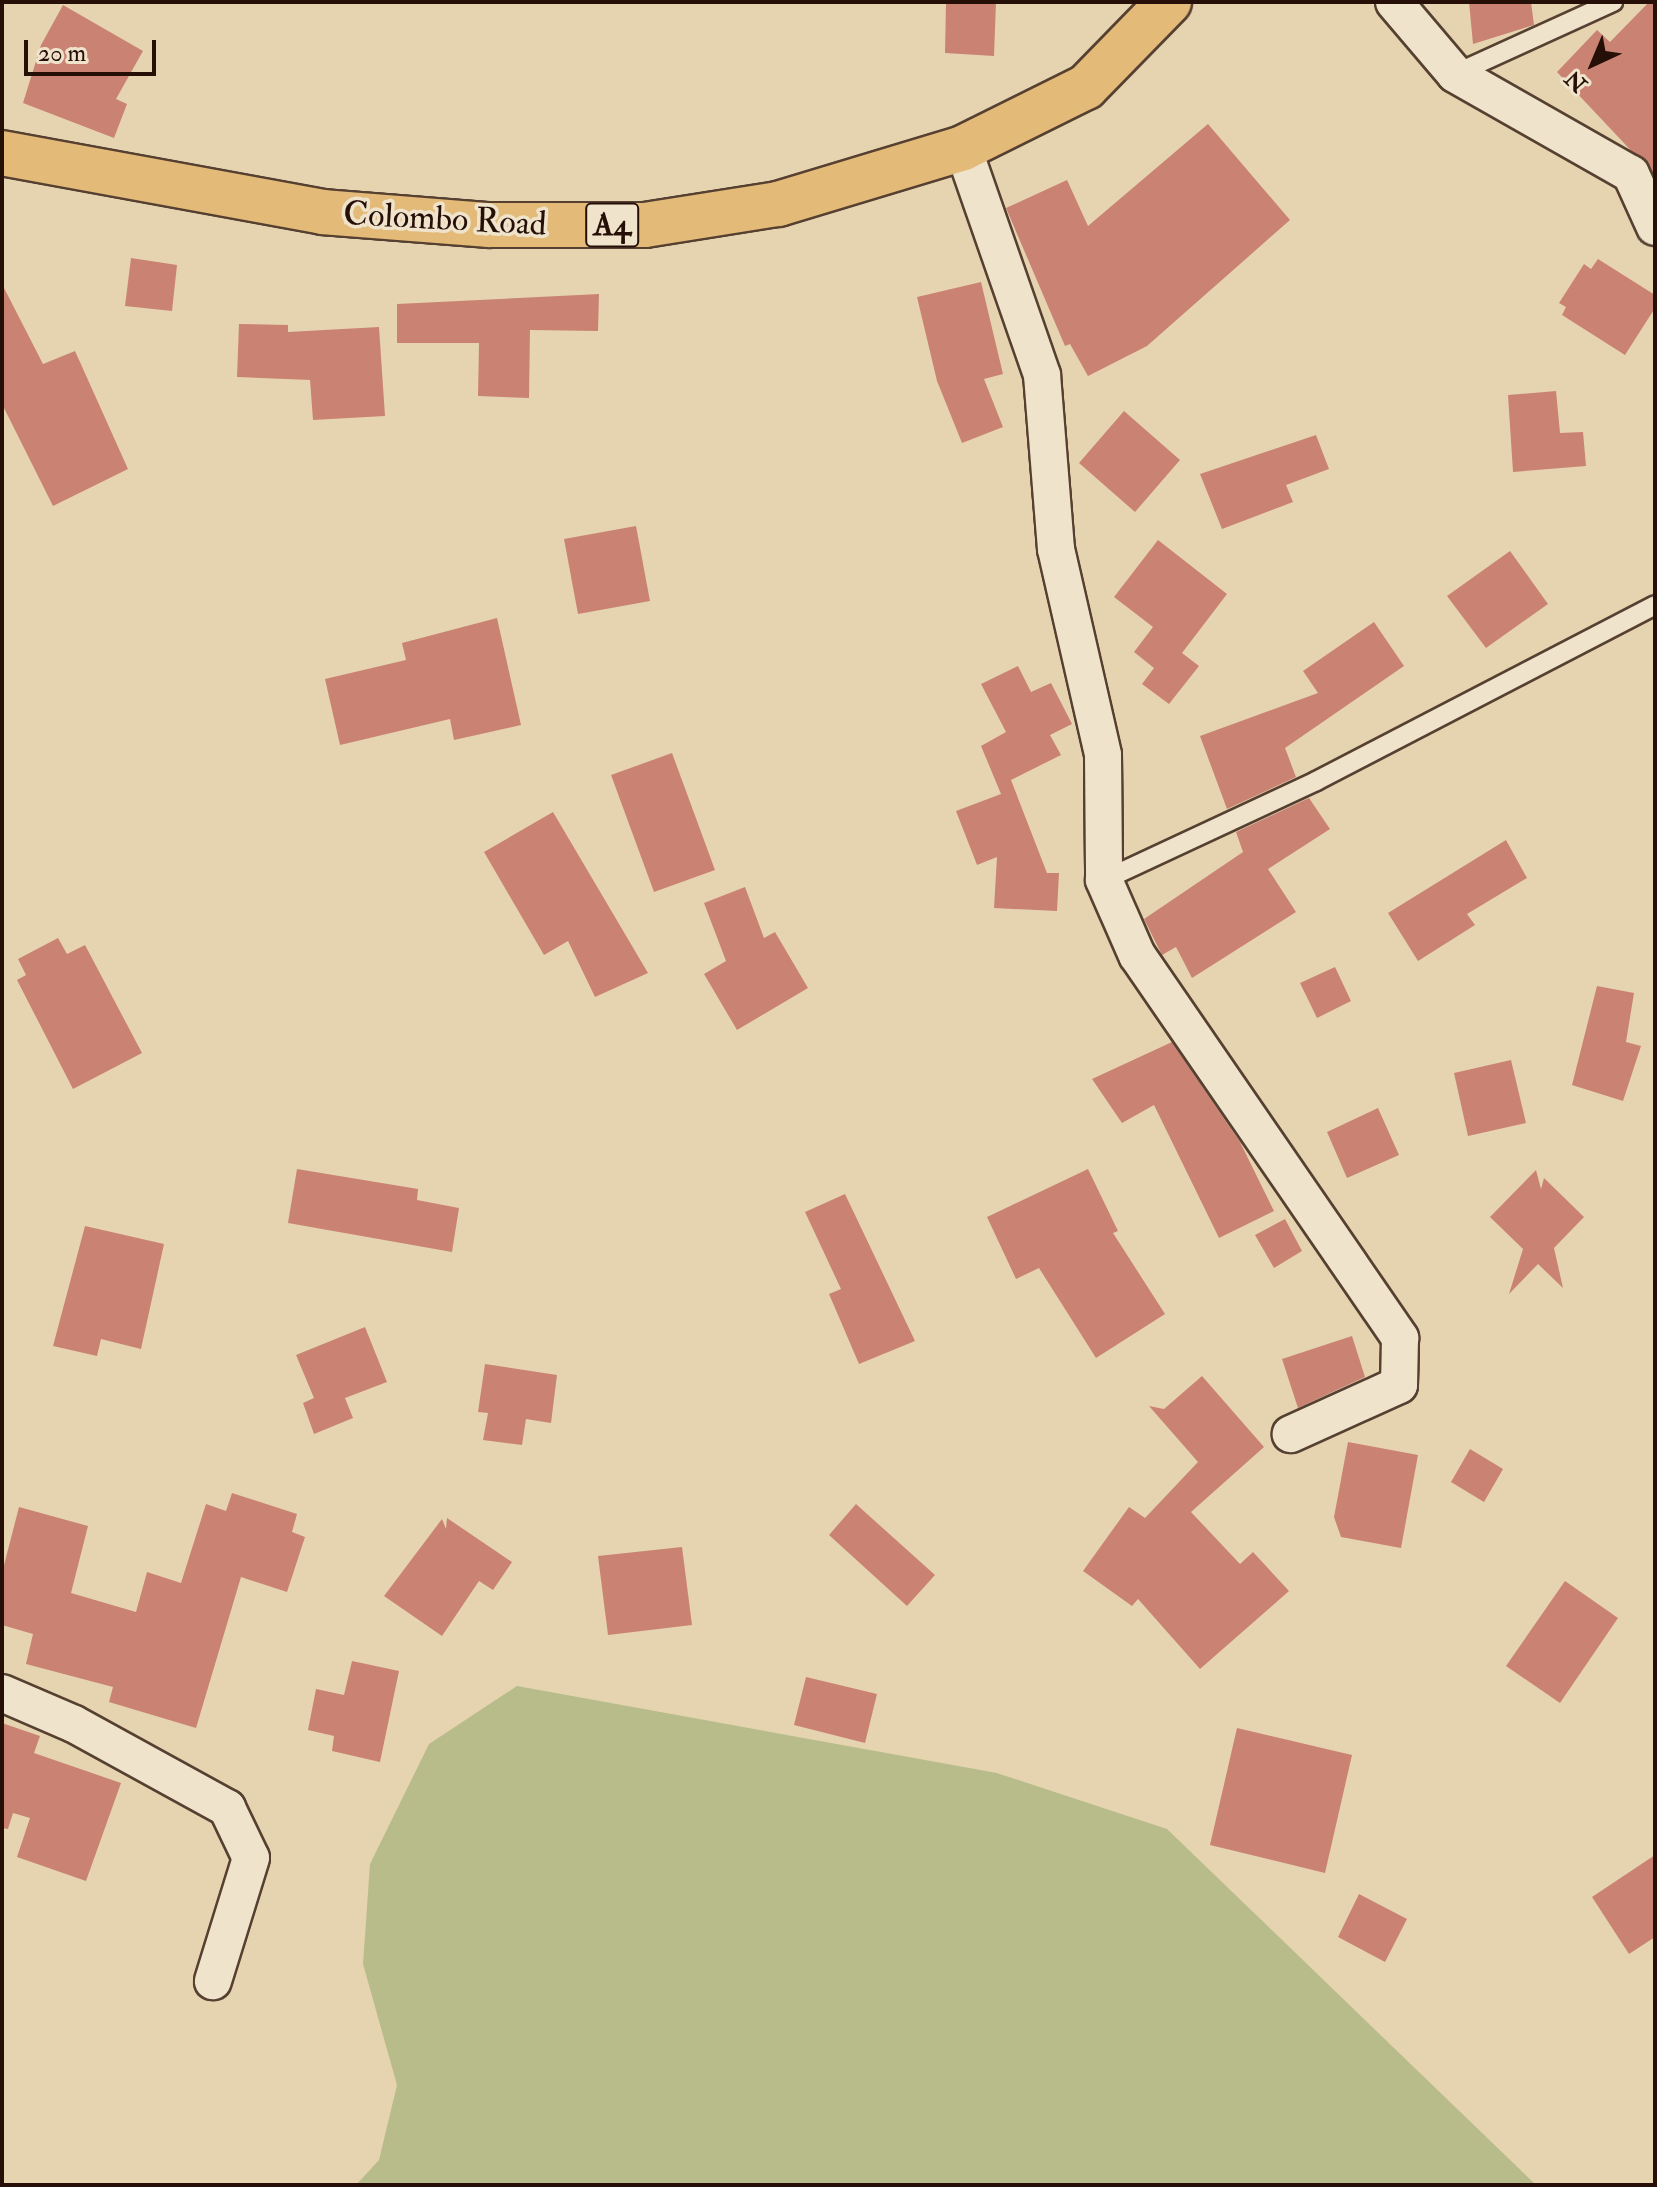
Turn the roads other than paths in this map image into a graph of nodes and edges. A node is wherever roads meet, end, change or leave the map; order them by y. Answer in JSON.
{"nodes":[{"id":1,"x":1169,"y":2,"type":"edge"},
{"id":2,"x":1394,"y":2,"type":"edge"},
{"id":3,"x":1613,"y":2,"type":"edge"},
{"id":4,"x":1455,"y":74,"type":"junction"},
{"id":5,"x":963,"y":148,"type":"junction"},
{"id":6,"x":2,"y":153,"type":"edge"},
{"id":7,"x":1655,"y":227,"type":"edge"},
{"id":8,"x":1655,"y":605,"type":"edge"},
{"id":9,"x":1104,"y":880,"type":"junction"},
{"id":10,"x":1291,"y":1434,"type":"dead end"},
{"id":11,"x":2,"y":1693,"type":"edge"},
{"id":12,"x":213,"y":1981,"type":"dead end"}],
"edges":[{"from":1,"to":5,"type":"highway","name":"Colombo Road","number":"A4"},
{"from":2,"to":4,"type":"street"},
{"from":3,"to":4,"type":"lane"},
{"from":4,"to":7,"type":"street"},
{"from":5,"to":6,"type":"highway","name":"Colombo Road","number":"A4"},
{"from":5,"to":9,"type":"street"},
{"from":8,"to":9,"type":"lane"},
{"from":9,"to":10,"type":"street"},
{"from":11,"to":12,"type":"street"}]}
